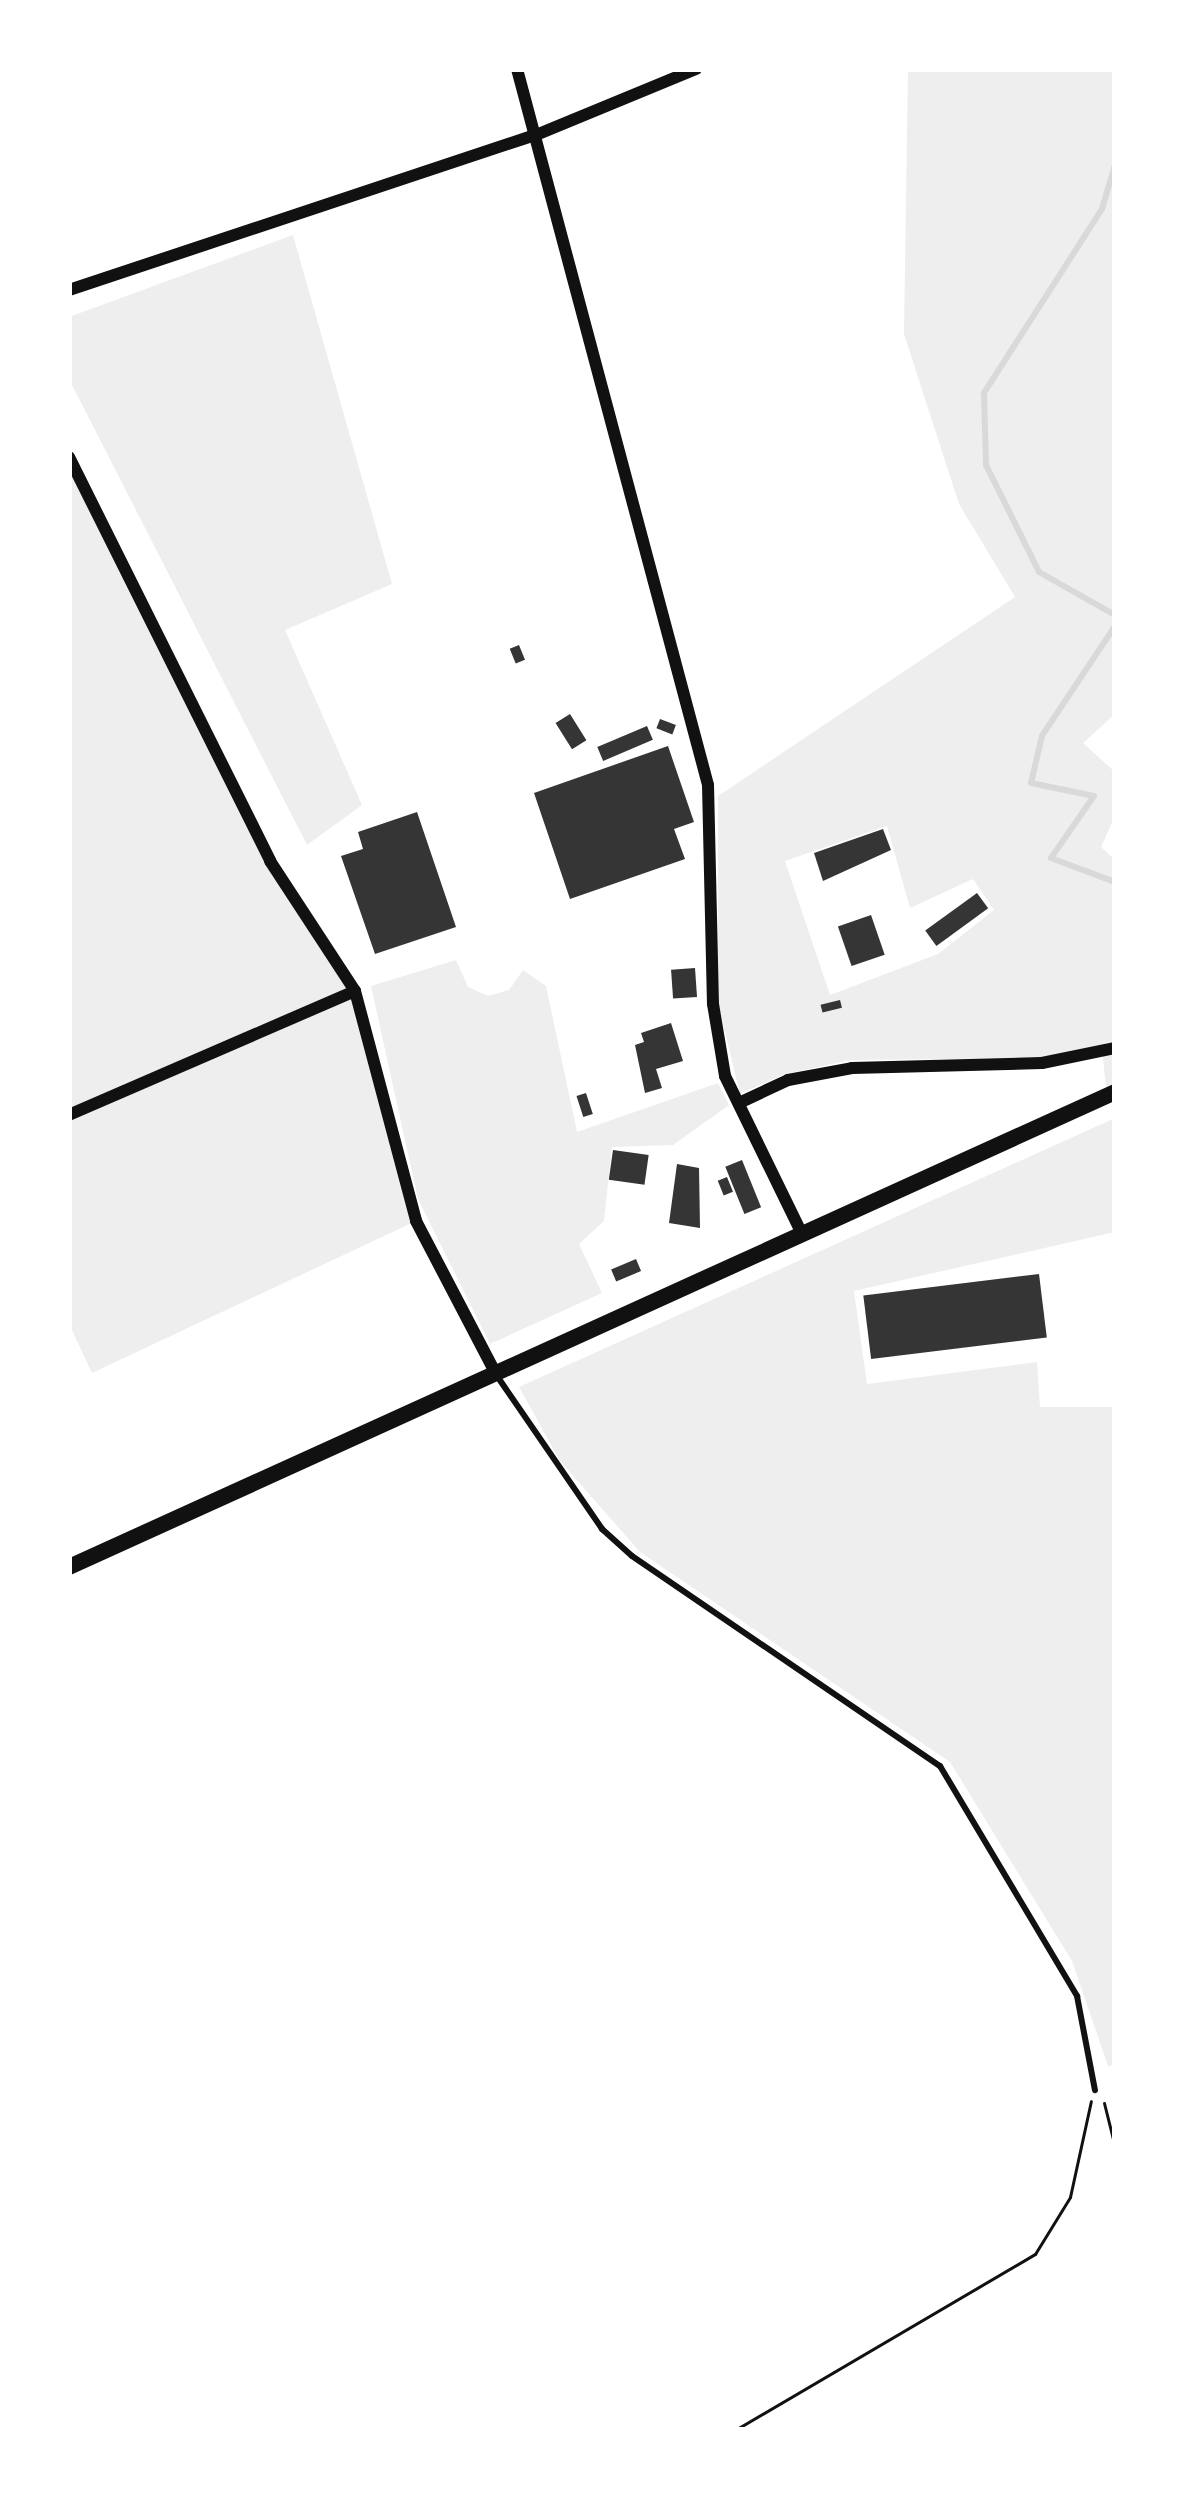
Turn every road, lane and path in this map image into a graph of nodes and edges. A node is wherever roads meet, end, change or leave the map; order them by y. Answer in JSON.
{"nodes":[{"id":1,"x":517,"y":69,"type":"edge"},
{"id":2,"x":696,"y":69,"type":"edge"},
{"id":3,"x":536,"y":135,"type":"junction"},
{"id":4,"x":69,"y":290,"type":"edge"},
{"id":5,"x":69,"y":457,"type":"edge"},
{"id":6,"x":355,"y":991,"type":"junction"},
{"id":7,"x":1115,"y":1048,"type":"edge"},
{"id":8,"x":1115,"y":1092,"type":"edge"},
{"id":9,"x":739,"y":1103,"type":"junction"},
{"id":10,"x":69,"y":1115,"type":"edge"},
{"id":11,"x":801,"y":1232,"type":"junction"},
{"id":12,"x":494,"y":1370,"type":"junction"},
{"id":13,"x":69,"y":1567,"type":"edge"},
{"id":14,"x":1094,"y":2090,"type":"joint"},
{"id":15,"x":1104,"y":2103,"type":"dead end"},
{"id":16,"x":1115,"y":2147,"type":"edge"},
{"id":17,"x":735,"y":2430,"type":"edge"}],
"edges":[{"from":1,"to":3,"type":"street"},
{"from":2,"to":3,"type":"street"},
{"from":3,"to":4,"type":"street"},
{"from":3,"to":9,"type":"street"},
{"from":5,"to":6,"type":"street"},
{"from":6,"to":10,"type":"street"},
{"from":6,"to":12,"type":"street"},
{"from":7,"to":9,"type":"street"},
{"from":8,"to":11,"type":"main road"},
{"from":9,"to":11,"type":"street"},
{"from":11,"to":12,"type":"main road"},
{"from":12,"to":13,"type":"main road"},
{"from":12,"to":14,"type":"lane"},
{"from":14,"to":17,"type":"path"},
{"from":15,"to":16,"type":"path"}]}
